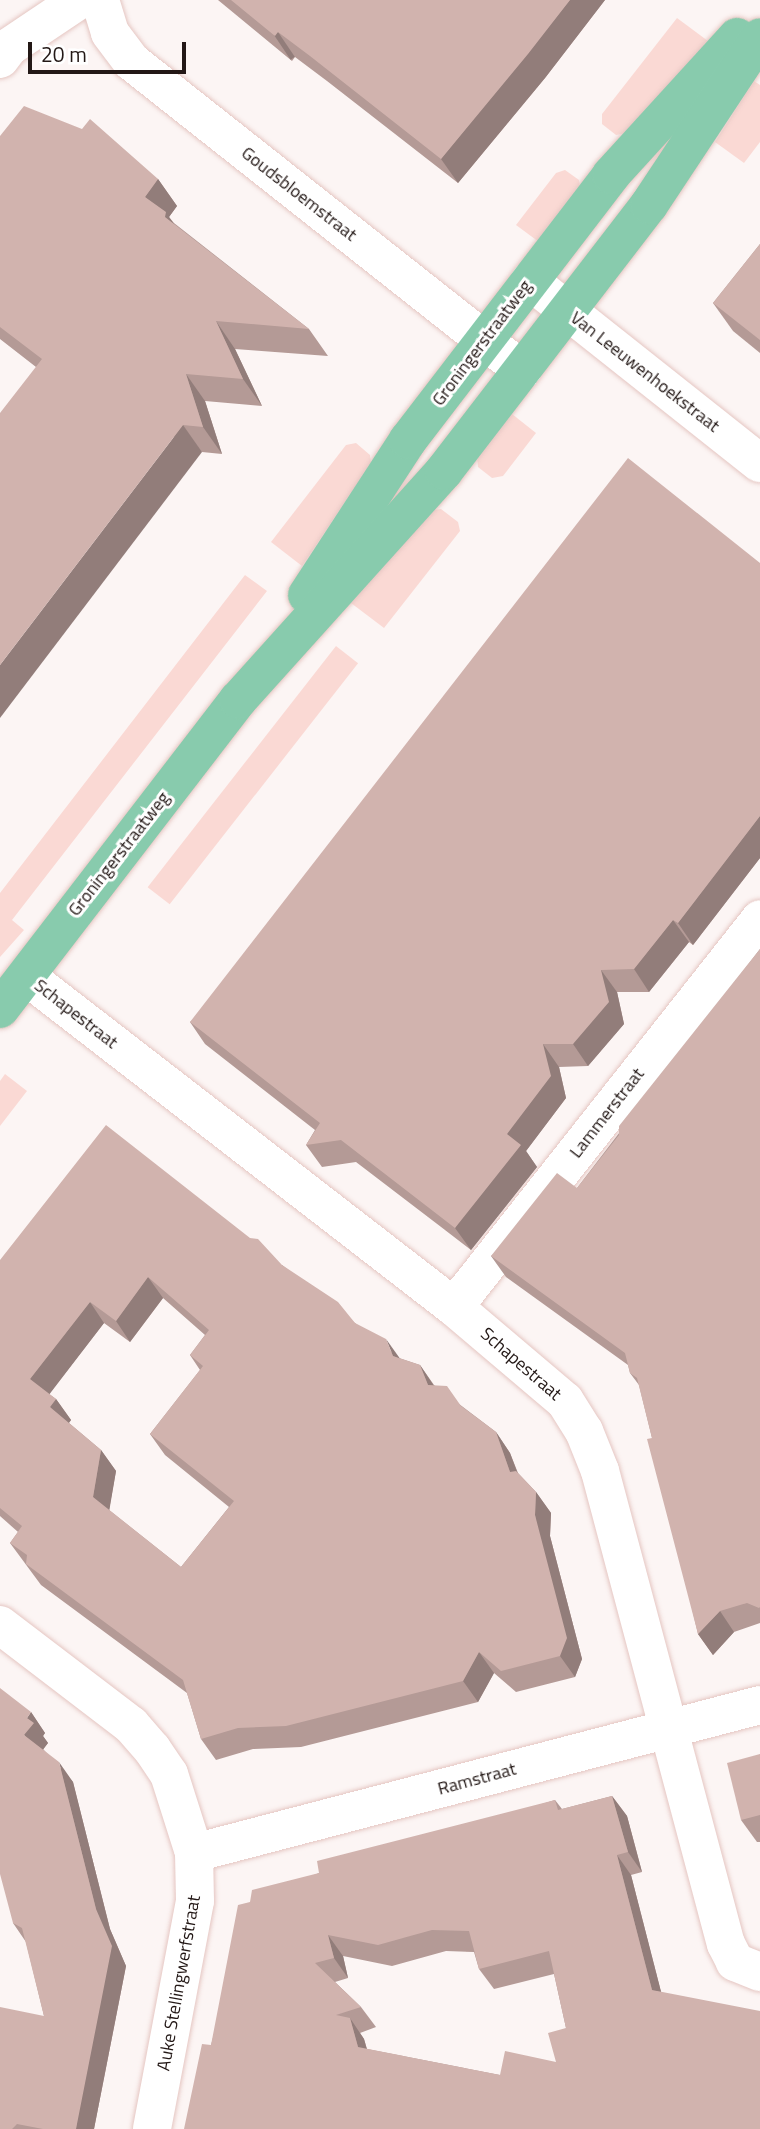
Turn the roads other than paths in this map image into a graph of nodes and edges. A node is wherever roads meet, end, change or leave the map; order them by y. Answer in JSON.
{"nodes":[{"id":1,"x":79,"y":0,"type":"edge"},
{"id":2,"x":100,"y":0,"type":"edge"},
{"id":3,"x":760,"y":13,"type":"edge"},
{"id":4,"x":760,"y":37,"type":"edge"},
{"id":5,"x":0,"y":59,"type":"edge"},
{"id":6,"x":530,"y":281,"type":"junction"},
{"id":7,"x":567,"y":311,"type":"junction"},
{"id":8,"x":485,"y":340,"type":"junction"},
{"id":9,"x":522,"y":370,"type":"junction"},
{"id":10,"x":760,"y":463,"type":"edge"},
{"id":11,"x":239,"y":700,"type":"junction"},
{"id":12,"x":760,"y":919,"type":"edge"},
{"id":13,"x":26,"y":976,"type":"junction"},
{"id":14,"x":0,"y":1009,"type":"edge"},
{"id":15,"x":454,"y":1307,"type":"junction"},
{"id":16,"x":0,"y":1625,"type":"edge"},
{"id":17,"x":760,"y":1705,"type":"edge"},
{"id":18,"x":666,"y":1730,"type":"junction"},
{"id":19,"x":194,"y":1853,"type":"junction"},
{"id":20,"x":760,"y":1972,"type":"edge"},
{"id":21,"x":152,"y":2129,"type":"edge"}],
"edges":[{"from":1,"to":5,"type":"street"},
{"from":2,"to":8,"type":"street","name":"Goudsbloemstraat"},
{"from":3,"to":6,"type":"main road","name":"Groningerstraatweg"},
{"from":4,"to":7,"type":"main road","name":"Groningerstraatweg"},
{"from":6,"to":7,"type":"street","name":"Van Leeuwenhoekstraat"},
{"from":6,"to":8,"type":"main road","name":"Groningerstraatweg"},
{"from":7,"to":9,"type":"main road","name":"Groningerstraatweg"},
{"from":7,"to":10,"type":"street","name":"Van Leeuwenhoekstraat"},
{"from":8,"to":9,"type":"street","name":"Goudsbloemstraat"},
{"from":8,"to":11,"type":"main road","name":"Groningerstraatweg"},
{"from":9,"to":11,"type":"main road","name":"Groningerstraatweg"},
{"from":11,"to":13,"type":"main road","name":"Groningerstraatweg"},
{"from":12,"to":15,"type":"street","name":"Lammerstraat"},
{"from":13,"to":14,"type":"main road","name":"Groningerstraatweg"},
{"from":13,"to":15,"type":"street","name":"Schapestraat"},
{"from":15,"to":18,"type":"street","name":"Schapestraat"},
{"from":16,"to":19,"type":"street","name":"Auke Stellingwerfstraat"},
{"from":17,"to":18,"type":"street","name":"Ramstraat"},
{"from":18,"to":19,"type":"street","name":"Ramstraat"},
{"from":18,"to":20,"type":"street","name":"Schapestraat"},
{"from":19,"to":21,"type":"street","name":"Auke Stellingwerfstraat"}]}
